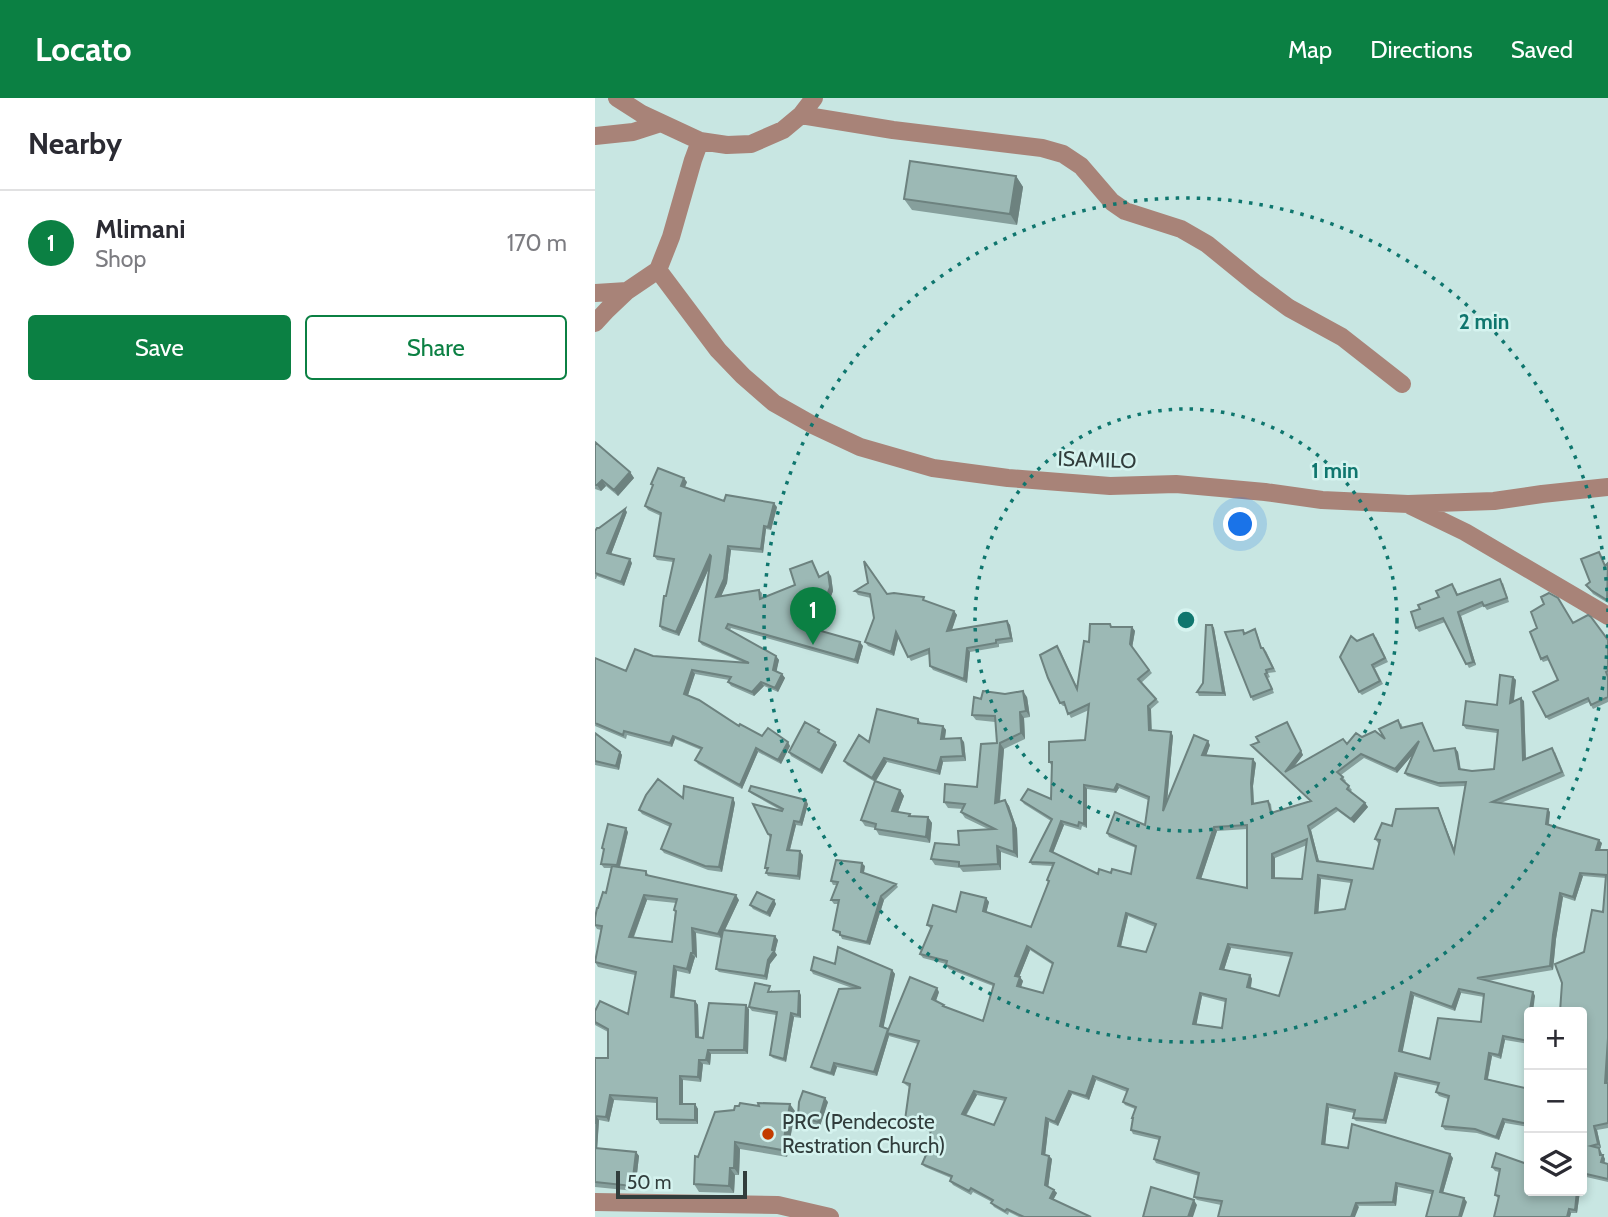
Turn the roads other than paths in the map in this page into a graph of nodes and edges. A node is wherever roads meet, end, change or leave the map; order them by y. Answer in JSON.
{"nodes":[{"id":1,"x":617,"y":98,"type":"edge"},
{"id":2,"x":814,"y":98,"type":"edge"},
{"id":3,"x":801,"y":115,"type":"junction"},
{"id":4,"x":661,"y":123,"type":"junction"},
{"id":5,"x":595,"y":136,"type":"edge"},
{"id":6,"x":700,"y":141,"type":"junction"},
{"id":7,"x":658,"y":270,"type":"junction"},
{"id":8,"x":627,"y":291,"type":"junction"},
{"id":9,"x":595,"y":293,"type":"edge"},
{"id":10,"x":595,"y":323,"type":"edge"},
{"id":11,"x":1402,"y":384,"type":"dead end"},
{"id":12,"x":1608,"y":487,"type":"edge"},
{"id":13,"x":1408,"y":504,"type":"junction"},
{"id":14,"x":1608,"y":616,"type":"edge"},
{"id":15,"x":595,"y":1202,"type":"edge"},
{"id":16,"x":774,"y":1211,"type":"edge"},
{"id":17,"x":830,"y":1217,"type":"edge"}],
"edges":[{"from":1,"to":4,"type":"street"},
{"from":2,"to":3,"type":"street"},
{"from":3,"to":6,"type":"street"},
{"from":3,"to":11,"type":"street"},
{"from":4,"to":5,"type":"street"},
{"from":4,"to":6,"type":"street"},
{"from":6,"to":7,"type":"street"},
{"from":7,"to":8,"type":"street"},
{"from":7,"to":13,"type":"street","name":"ISAMILO"},
{"from":8,"to":9,"type":"street"},
{"from":8,"to":10,"type":"street"},
{"from":12,"to":13,"type":"street","name":"ISAMILO"},
{"from":13,"to":14,"type":"street"},
{"from":15,"to":16,"type":"street"},
{"from":16,"to":17,"type":"street"}]}
